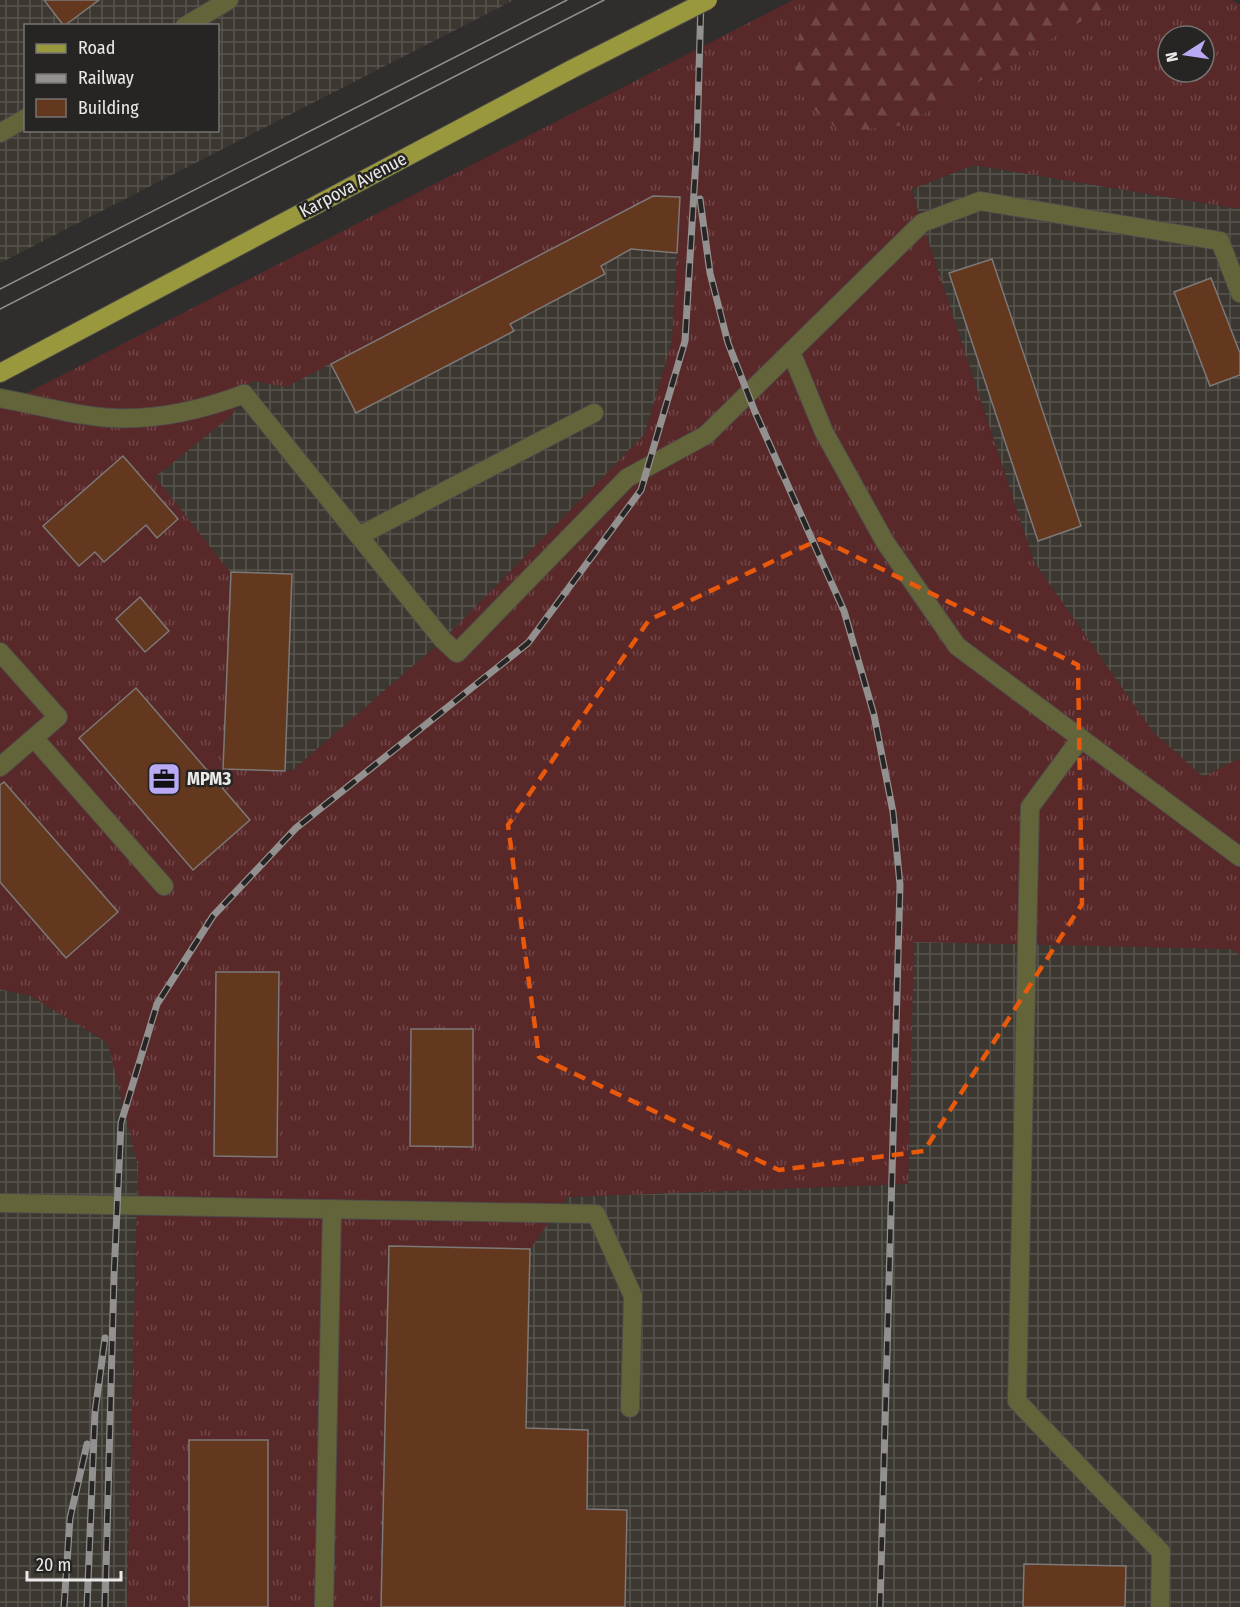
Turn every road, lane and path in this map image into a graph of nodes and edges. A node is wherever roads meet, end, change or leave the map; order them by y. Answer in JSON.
{"nodes":[{"id":1,"x":229,"y":0,"type":"edge"},
{"id":2,"x":708,"y":0,"type":"edge"},
{"id":3,"x":188,"y":24,"type":"edge"},
{"id":4,"x":24,"y":119,"type":"edge"},
{"id":5,"x":0,"y":133,"type":"edge"},
{"id":6,"x":1240,"y":293,"type":"edge"},
{"id":7,"x":791,"y":352,"type":"junction"},
{"id":8,"x":0,"y":373,"type":"edge"},
{"id":9,"x":0,"y":398,"type":"edge"},
{"id":10,"x":594,"y":413,"type":"dead end"},
{"id":11,"x":359,"y":536,"type":"junction"},
{"id":12,"x":0,"y":652,"type":"edge"},
{"id":13,"x":34,"y":738,"type":"junction"},
{"id":14,"x":1081,"y":738,"type":"junction"},
{"id":15,"x":0,"y":767,"type":"edge"},
{"id":16,"x":1240,"y":857,"type":"edge"},
{"id":17,"x":164,"y":886,"type":"dead end"},
{"id":18,"x":0,"y":1203,"type":"edge"},
{"id":19,"x":332,"y":1209,"type":"junction"},
{"id":20,"x":630,"y":1408,"type":"dead end"},
{"id":21,"x":324,"y":1607,"type":"edge"},
{"id":22,"x":1160,"y":1607,"type":"edge"}],
"edges":[{"from":1,"to":3,"type":"lane"},
{"from":2,"to":8,"type":"main road","name":"Karpova Avenue","bridge":true},
{"from":4,"to":5,"type":"lane"},
{"from":6,"to":7,"type":"lane"},
{"from":7,"to":11,"type":"lane"},
{"from":7,"to":14,"type":"lane"},
{"from":9,"to":11,"type":"lane"},
{"from":10,"to":11,"type":"lane"},
{"from":12,"to":13,"type":"lane"},
{"from":13,"to":15,"type":"lane"},
{"from":13,"to":17,"type":"lane"},
{"from":14,"to":16,"type":"lane"},
{"from":14,"to":22,"type":"lane"},
{"from":18,"to":19,"type":"lane"},
{"from":19,"to":20,"type":"lane"},
{"from":19,"to":21,"type":"lane"}]}
